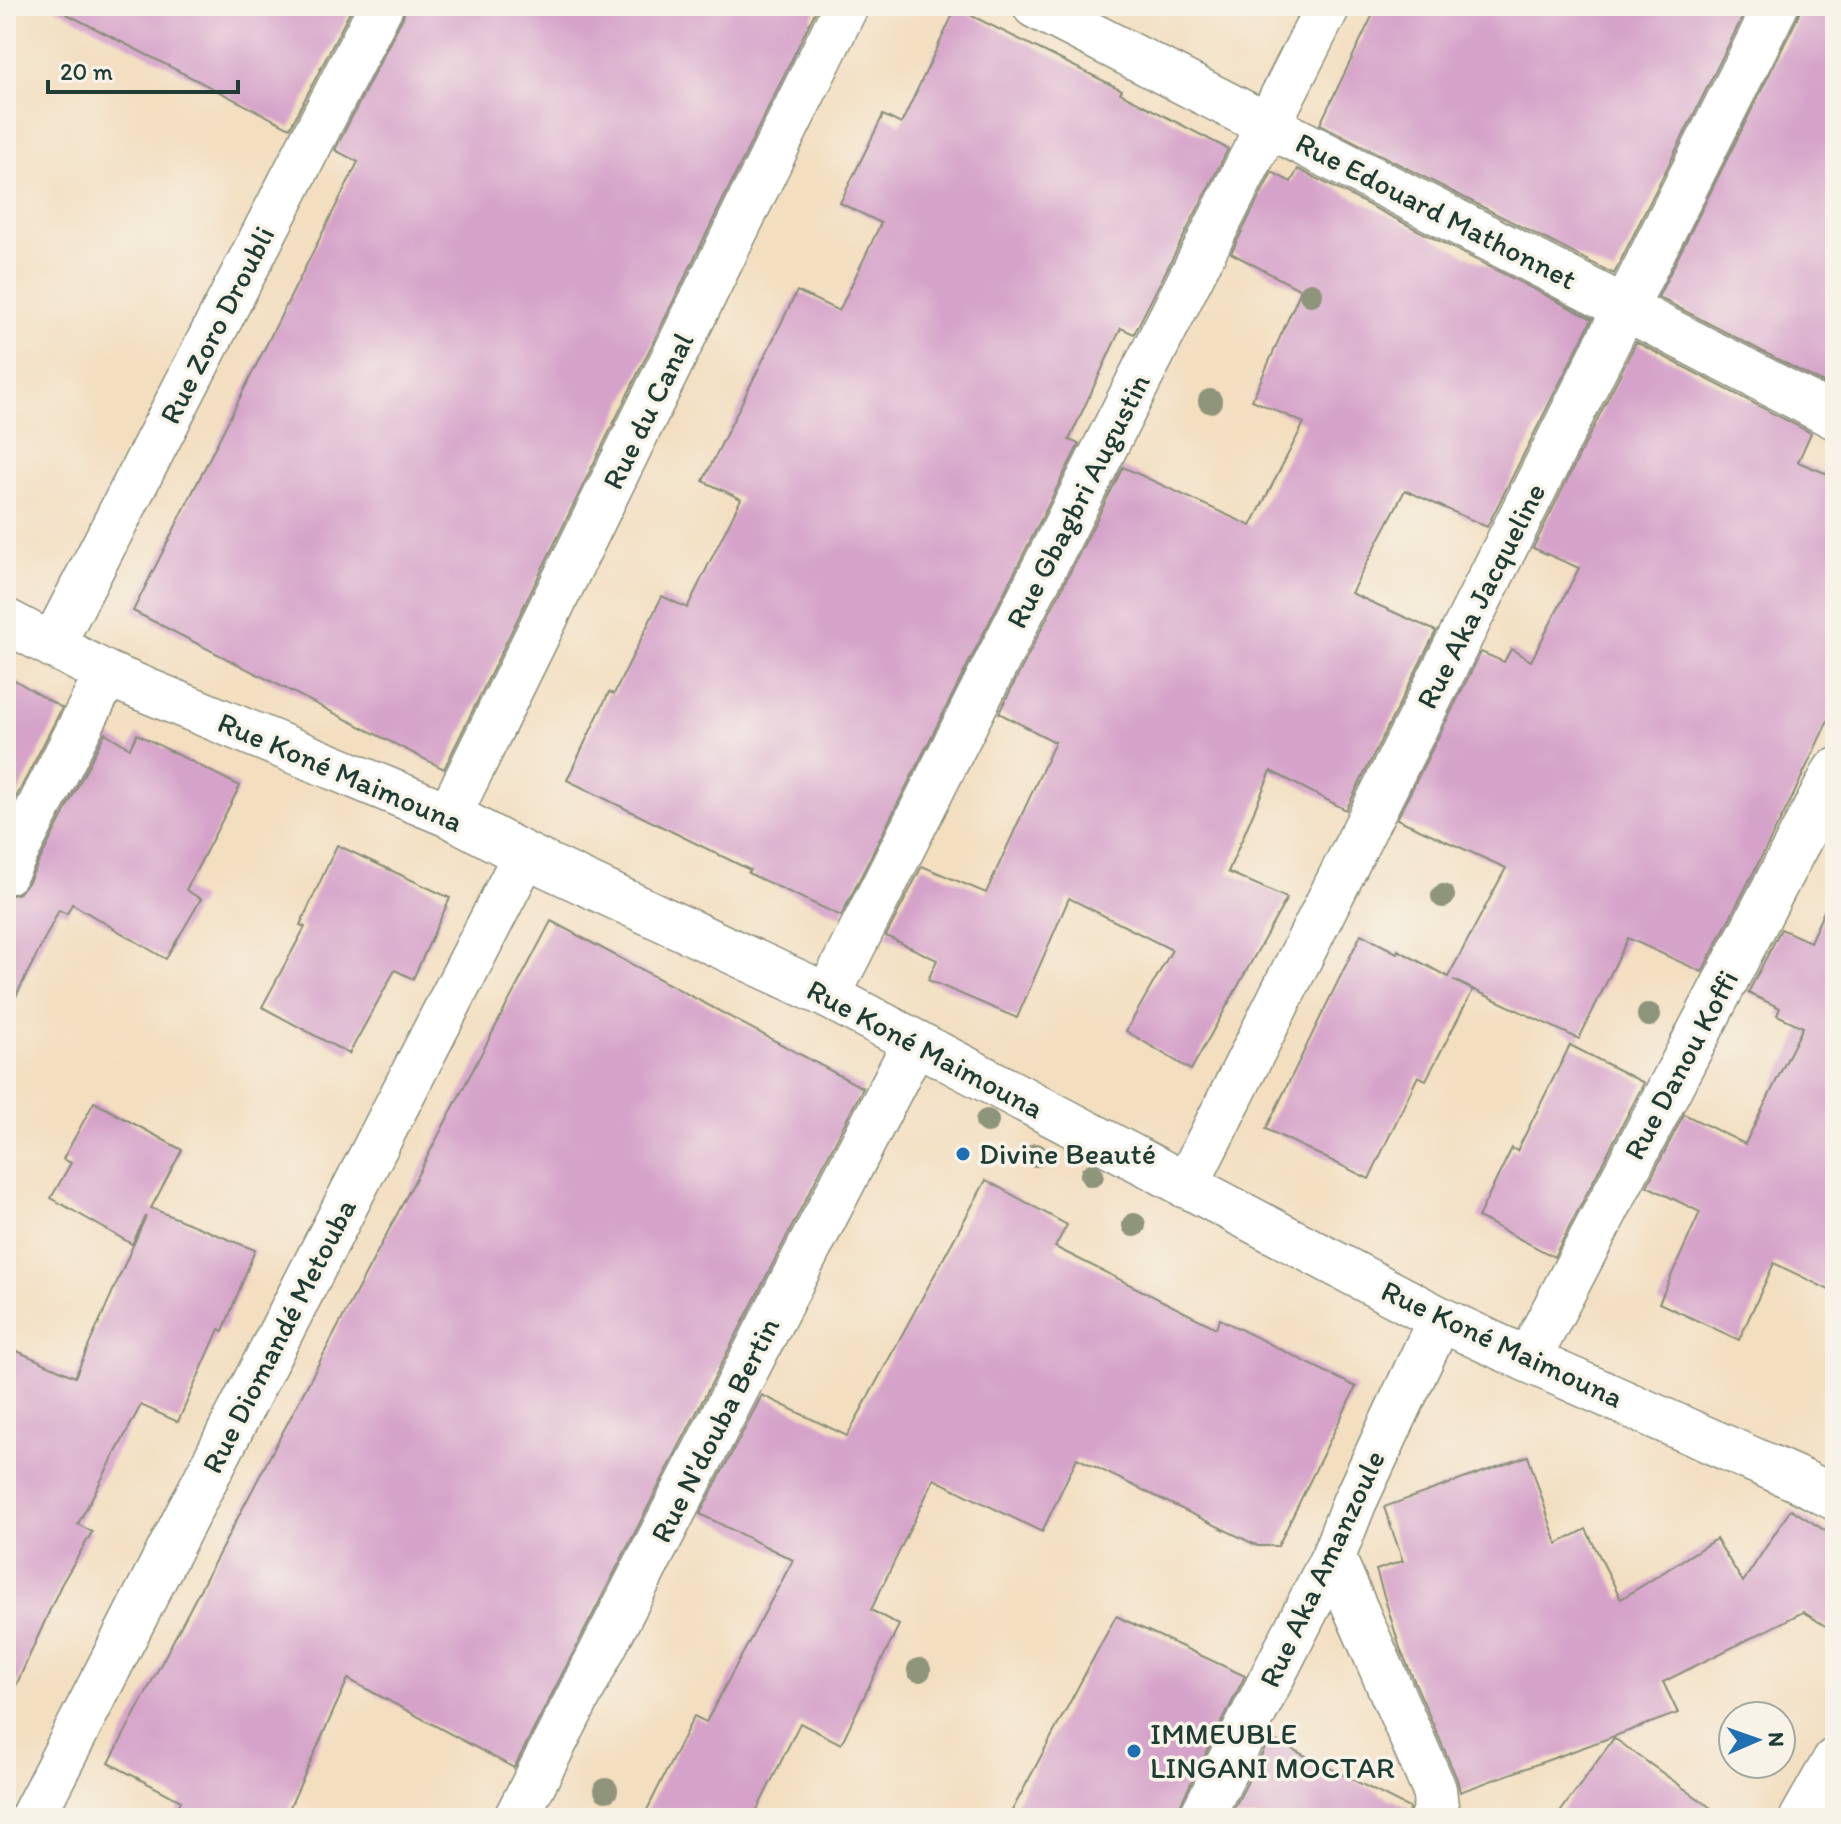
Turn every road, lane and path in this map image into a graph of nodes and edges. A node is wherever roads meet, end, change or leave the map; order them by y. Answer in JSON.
{"nodes":[{"id":1,"x":381,"y":6,"type":"edge"},
{"id":2,"x":846,"y":6,"type":"edge"},
{"id":3,"x":1035,"y":6,"type":"edge"},
{"id":4,"x":1328,"y":6,"type":"edge"},
{"id":5,"x":1776,"y":6,"type":"edge"},
{"id":6,"x":1267,"y":125,"type":"junction"},
{"id":7,"x":1625,"y":308,"type":"junction"},
{"id":8,"x":1835,"y":417,"type":"edge"},
{"id":9,"x":6,"y":621,"type":"edge"},
{"id":10,"x":53,"y":644,"type":"junction"},
{"id":11,"x":107,"y":674,"type":"junction"},
{"id":12,"x":1835,"y":771,"type":"edge"},
{"id":13,"x":449,"y":815,"type":"junction"},
{"id":14,"x":525,"y":855,"type":"junction"},
{"id":15,"x":6,"y":872,"type":"edge"},
{"id":16,"x":828,"y":996,"type":"junction"},
{"id":17,"x":915,"y":1042,"type":"junction"},
{"id":18,"x":1186,"y":1186,"type":"junction"},
{"id":19,"x":1440,"y":1319,"type":"junction"},
{"id":20,"x":1528,"y":1360,"type":"junction"},
{"id":21,"x":1835,"y":1498,"type":"edge"},
{"id":22,"x":1333,"y":1557,"type":"junction"},
{"id":23,"x":1835,"y":1760,"type":"edge"},
{"id":24,"x":32,"y":1818,"type":"edge"},
{"id":25,"x":516,"y":1818,"type":"edge"},
{"id":26,"x":1201,"y":1818,"type":"edge"},
{"id":27,"x":1432,"y":1818,"type":"edge"},
{"id":28,"x":1802,"y":1818,"type":"edge"}],
"edges":[{"from":1,"to":10,"type":"street","name":"Rue Zoro Droubli"},
{"from":2,"to":13,"type":"street","name":"Rue du Canal"},
{"from":3,"to":6,"type":"street","name":"Rue Edouard Mathonnet"},
{"from":4,"to":6,"type":"street","name":"Rue Gbagbri Augustin"},
{"from":5,"to":7,"type":"street","name":"Rue Aka Jacqueline"},
{"from":6,"to":7,"type":"street","name":"Rue Edouard Mathonnet"},
{"from":6,"to":16,"type":"street","name":"Rue Gbagbri Augustin"},
{"from":7,"to":8,"type":"street","name":"Rue Edouard Mathonnet"},
{"from":7,"to":18,"type":"street","name":"Rue Aka Jacqueline"},
{"from":9,"to":10,"type":"street","name":"Rue Koné Maimouna"},
{"from":10,"to":11,"type":"street","name":"Rue Koné Maimouna"},
{"from":11,"to":13,"type":"street","name":"Rue Koné Maimouna"},
{"from":11,"to":15,"type":"street"},
{"from":12,"to":20,"type":"street","name":"Rue Danou Koffi"},
{"from":13,"to":14,"type":"street","name":"Rue Koné Maimouna"},
{"from":14,"to":16,"type":"street","name":"Rue Koné Maimouna"},
{"from":14,"to":24,"type":"street","name":"Rue Diomandé Metouba"},
{"from":16,"to":17,"type":"street","name":"Rue Koné Maimouna"},
{"from":17,"to":18,"type":"street","name":"Rue Koné Maimouna"},
{"from":17,"to":25,"type":"street","name":"Rue N'douba Bertin"},
{"from":18,"to":19,"type":"street","name":"Rue Koné Maimouna"},
{"from":19,"to":20,"type":"street","name":"Rue Koné Maimouna"},
{"from":19,"to":22,"type":"street","name":"Rue Aka Amanzoule"},
{"from":20,"to":21,"type":"street","name":"Rue Koné Maimouna"},
{"from":22,"to":26,"type":"street","name":"Rue Aka Amanzoule"},
{"from":22,"to":27,"type":"street"},
{"from":23,"to":28,"type":"street"}]}
